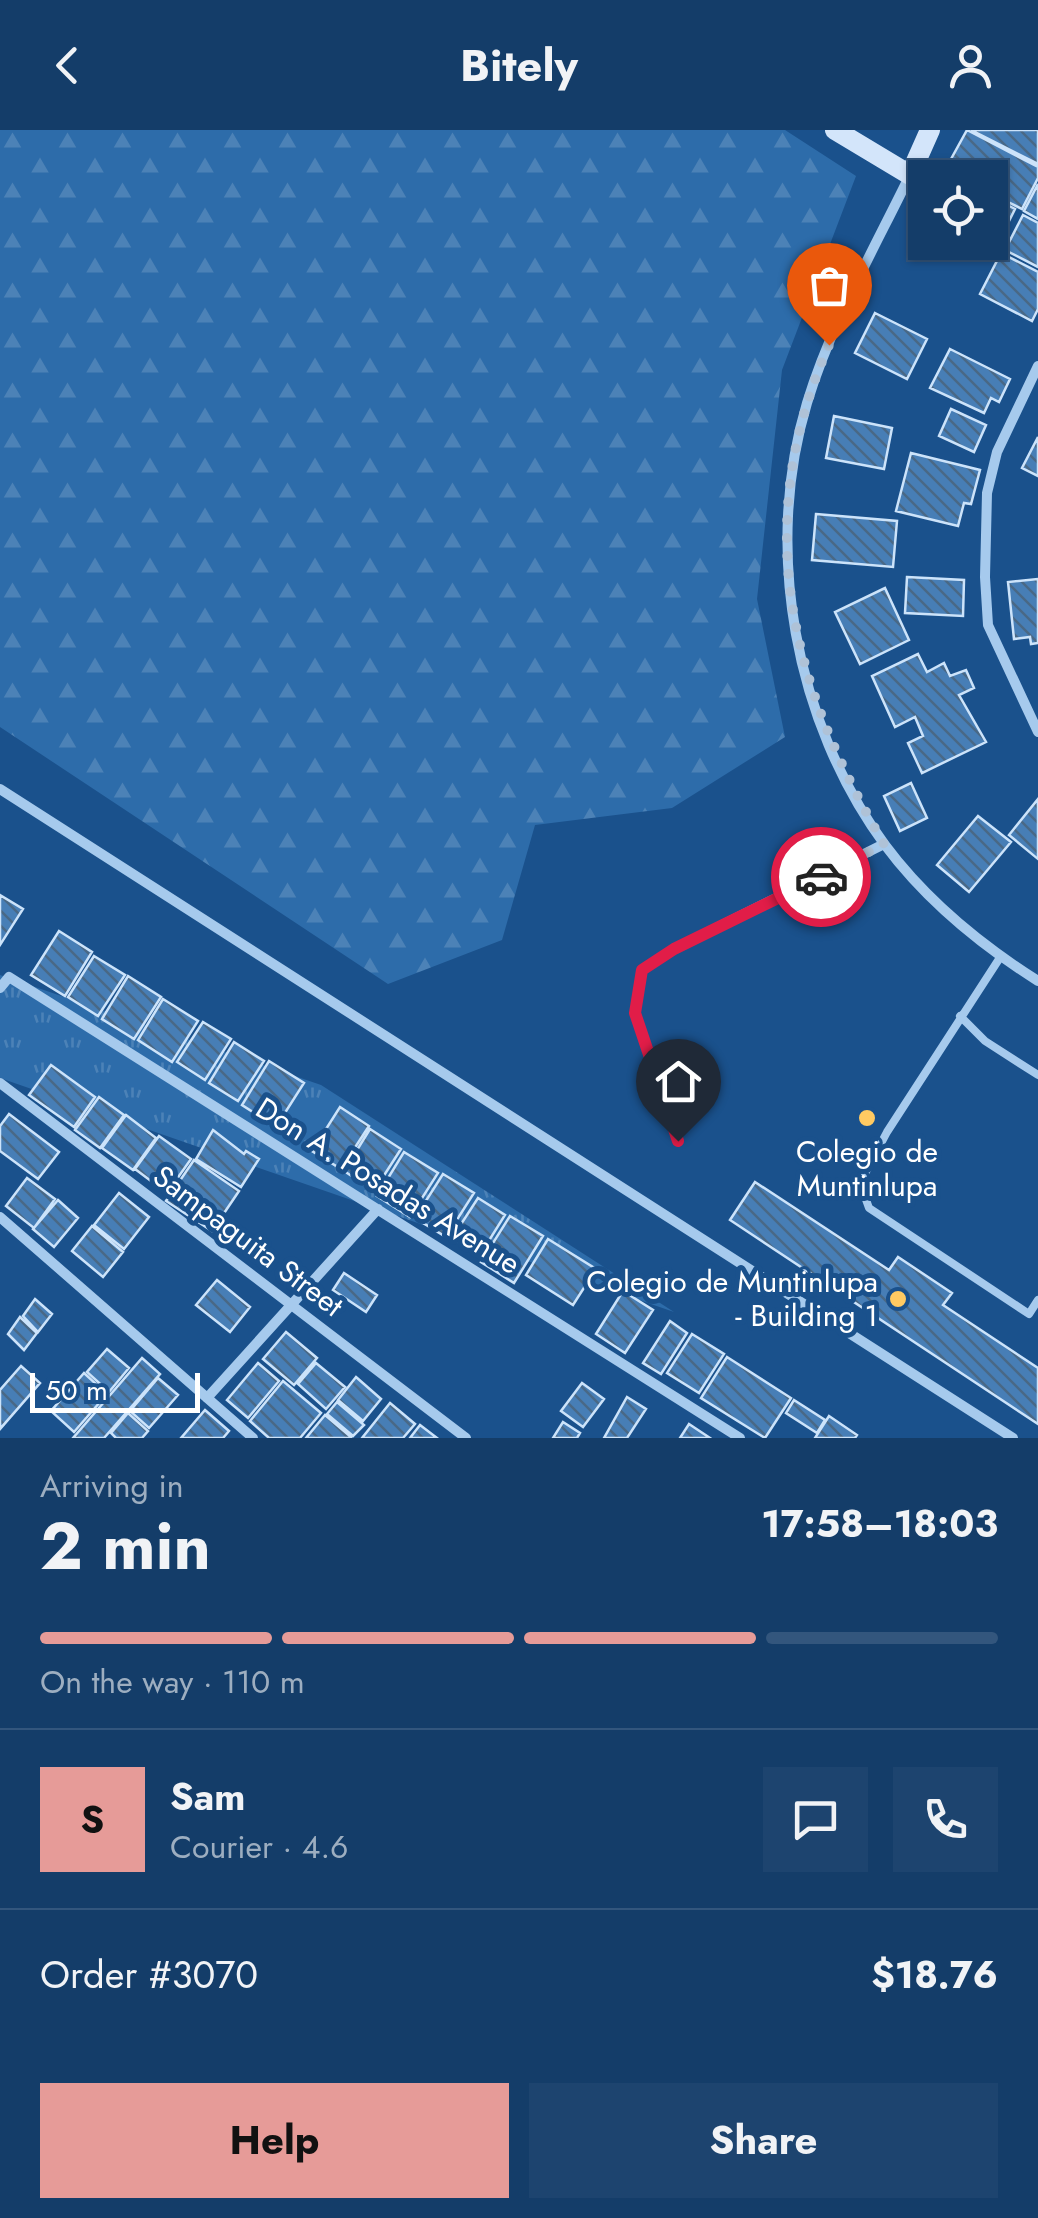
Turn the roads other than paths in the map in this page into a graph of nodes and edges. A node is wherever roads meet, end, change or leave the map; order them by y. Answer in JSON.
{"nodes":[{"id":1,"x":835,"y":130,"type":"edge"},
{"id":2,"x":860,"y":130,"type":"edge"},
{"id":3,"x":930,"y":130,"type":"edge"},
{"id":4,"x":917,"y":160,"type":"edge"},
{"id":5,"x":908,"y":165,"type":"edge"},
{"id":6,"x":908,"y":166,"type":"edge"},
{"id":7,"x":908,"y":179,"type":"edge"},
{"id":8,"x":1038,"y":366,"type":"edge"},
{"id":9,"x":1034,"y":716,"type":"edge"},
{"id":10,"x":1038,"y":732,"type":"edge"},
{"id":11,"x":0,"y":789,"type":"edge"},
{"id":12,"x":884,"y":844,"type":"junction"},
{"id":13,"x":1001,"y":956,"type":"junction"},
{"id":14,"x":1038,"y":981,"type":"edge"},
{"id":15,"x":0,"y":988,"type":"edge"},
{"id":16,"x":960,"y":1016,"type":"junction"},
{"id":17,"x":1038,"y":1074,"type":"edge"},
{"id":18,"x":0,"y":1083,"type":"edge"},
{"id":19,"x":678,"y":1141,"type":"dead end"},
{"id":20,"x":378,"y":1209,"type":"junction"},
{"id":21,"x":0,"y":1217,"type":"edge"},
{"id":22,"x":1038,"y":1300,"type":"edge"},
{"id":23,"x":291,"y":1306,"type":"junction"},
{"id":24,"x":208,"y":1398,"type":"junction"},
{"id":25,"x":254,"y":1438,"type":"edge"},
{"id":26,"x":466,"y":1438,"type":"edge"},
{"id":27,"x":740,"y":1438,"type":"edge"},
{"id":28,"x":1013,"y":1438,"type":"edge"}],
"edges":[{"from":1,"to":6,"type":"street"},
{"from":2,"to":5,"type":"street"},
{"from":3,"to":4,"type":"street"},
{"from":7,"to":12,"type":"street"},
{"from":8,"to":9,"type":"street"},
{"from":9,"to":10,"type":"street"},
{"from":11,"to":28,"type":"street"},
{"from":12,"to":13,"type":"street"},
{"from":12,"to":19,"type":"street"},
{"from":13,"to":14,"type":"street"},
{"from":13,"to":16,"type":"lane"},
{"from":15,"to":20,"type":"street","name":"Don A. Posadas Avenue"},
{"from":16,"to":17,"type":"lane"},
{"from":16,"to":22,"type":"lane"},
{"from":18,"to":23,"type":"street","name":"Sampaguita Street"},
{"from":20,"to":23,"type":"street"},
{"from":20,"to":27,"type":"street","name":"Don A. Posadas Avenue"},
{"from":21,"to":24,"type":"street"},
{"from":23,"to":24,"type":"street"},
{"from":23,"to":26,"type":"street","name":"Sampaguita Street"},
{"from":24,"to":25,"type":"street"}]}
